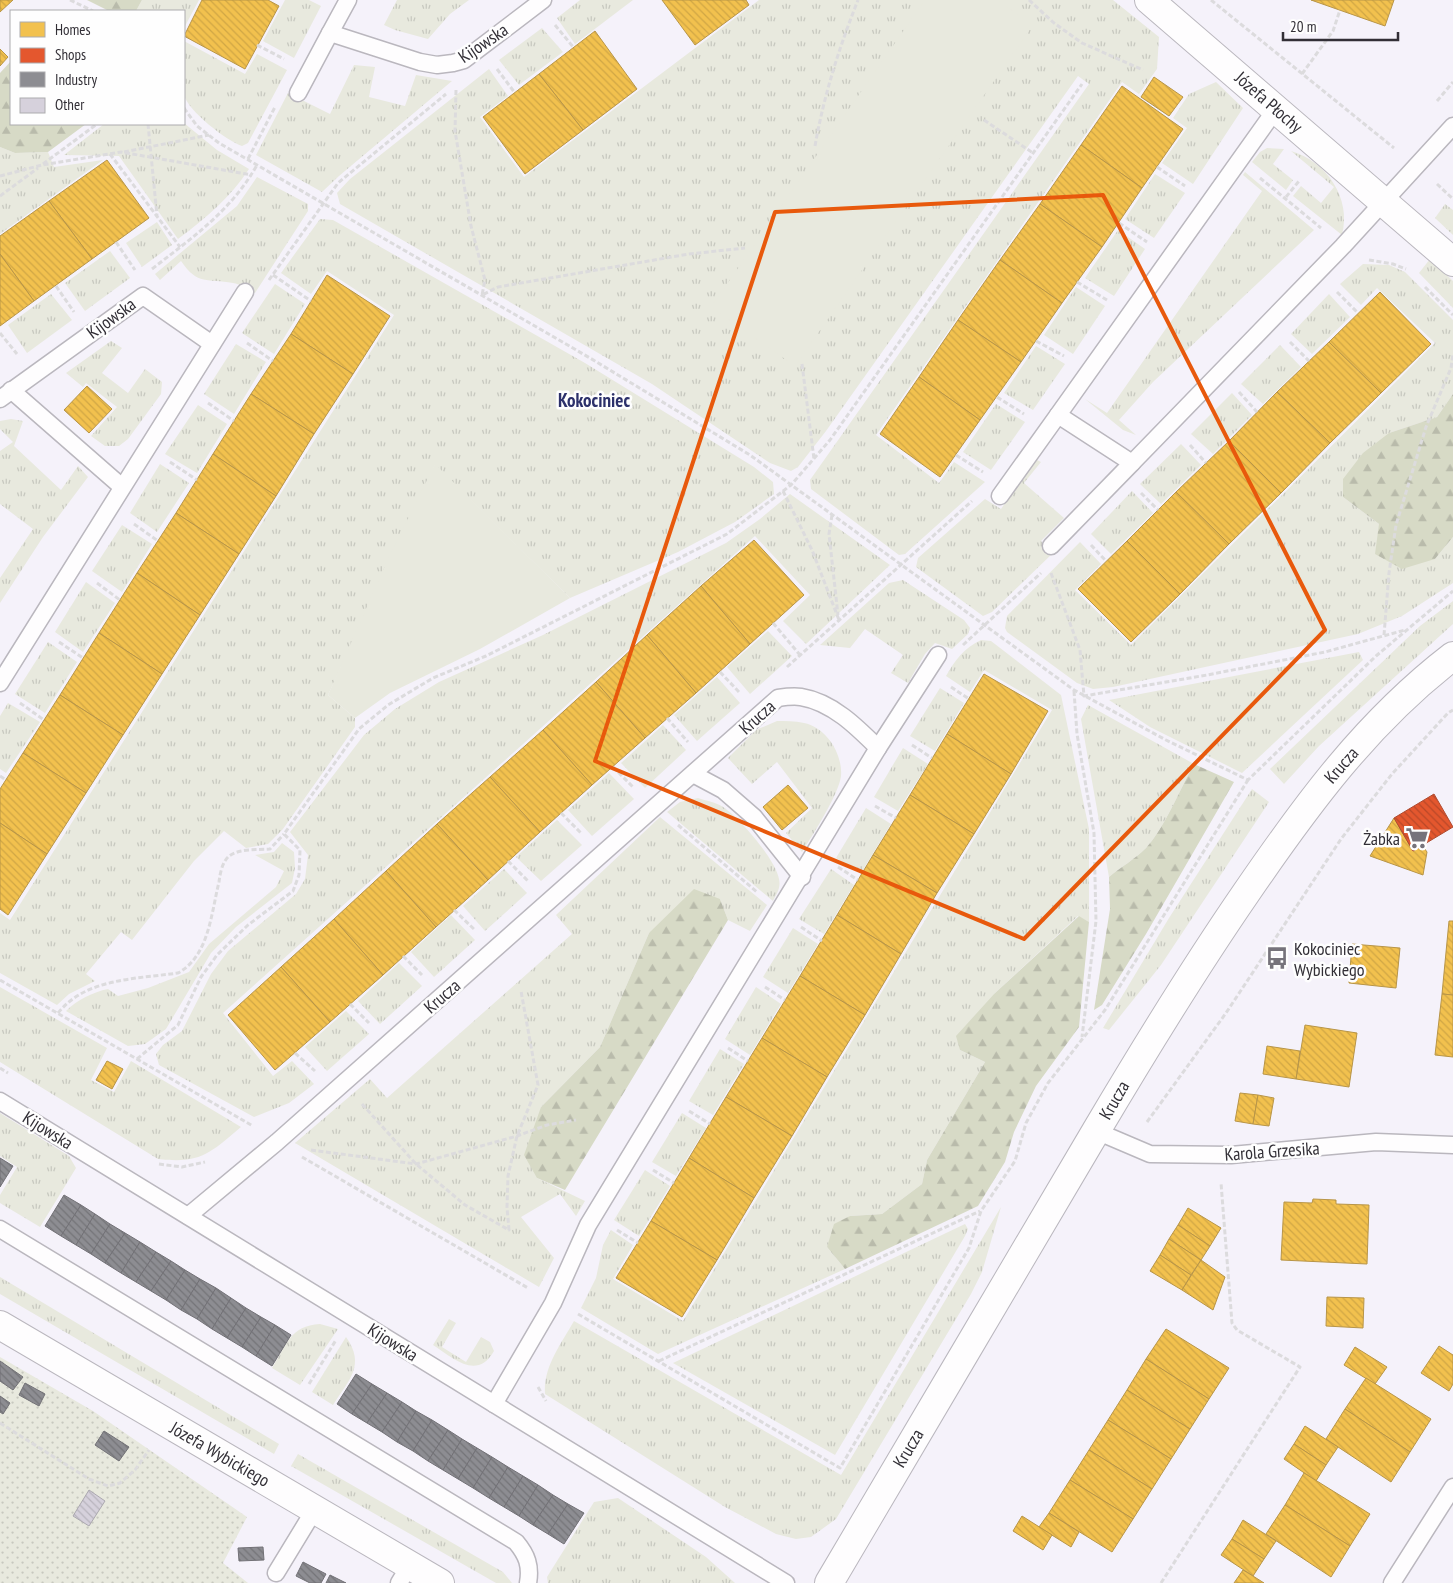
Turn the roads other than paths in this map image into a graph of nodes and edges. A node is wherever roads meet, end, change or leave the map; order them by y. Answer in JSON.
{"nodes":[{"id":1,"x":348,"y":0,"type":"edge"},
{"id":2,"x":543,"y":0,"type":"edge"},
{"id":3,"x":1152,"y":1,"type":"edge"},
{"id":4,"x":330,"y":33,"type":"junction"},
{"id":5,"x":298,"y":93,"type":"dead end"},
{"id":6,"x":1276,"y":108,"type":"junction"},
{"id":7,"x":1453,"y":126,"type":"edge"},
{"id":8,"x":1385,"y":201,"type":"junction"},
{"id":9,"x":1453,"y":262,"type":"edge"},
{"id":10,"x":245,"y":292,"type":"dead end"},
{"id":11,"x":212,"y":344,"type":"junction"},
{"id":12,"x":6,"y":395,"type":"edge"},
{"id":13,"x":1058,"y":415,"type":"junction"},
{"id":14,"x":1132,"y":463,"type":"junction"},
{"id":15,"x":122,"y":488,"type":"junction"},
{"id":16,"x":1000,"y":496,"type":"dead end"},
{"id":17,"x":1051,"y":546,"type":"dead end"},
{"id":18,"x":938,"y":654,"type":"dead end"},
{"id":19,"x":1453,"y":656,"type":"edge"},
{"id":20,"x":0,"y":684,"type":"edge"},
{"id":21,"x":878,"y":748,"type":"junction"},
{"id":22,"x":693,"y":774,"type":"junction"},
{"id":23,"x":802,"y":877,"type":"junction"},
{"id":24,"x":0,"y":1101,"type":"edge"},
{"id":25,"x":1096,"y":1131,"type":"junction"},
{"id":26,"x":1453,"y":1145,"type":"edge"},
{"id":27,"x":188,"y":1216,"type":"junction"},
{"id":28,"x":0,"y":1229,"type":"edge"},
{"id":29,"x":0,"y":1325,"type":"edge"},
{"id":30,"x":494,"y":1404,"type":"junction"},
{"id":31,"x":1453,"y":1487,"type":"edge"},
{"id":32,"x":315,"y":1510,"type":"junction"},
{"id":33,"x":276,"y":1573,"type":"dead end"},
{"id":34,"x":404,"y":1574,"type":"edge"},
{"id":35,"x":440,"y":1583,"type":"edge"},
{"id":36,"x":528,"y":1583,"type":"edge"},
{"id":37,"x":786,"y":1583,"type":"edge"},
{"id":38,"x":829,"y":1583,"type":"edge"},
{"id":39,"x":1392,"y":1583,"type":"edge"}],
"edges":[{"from":1,"to":4,"type":"lane"},
{"from":2,"to":4,"type":"lane","name":"Kijowska"},
{"from":3,"to":6,"type":"street","name":"Józefa Płochy"},
{"from":4,"to":5,"type":"lane"},
{"from":6,"to":8,"type":"street","name":"Józefa Płochy"},
{"from":6,"to":13,"type":"lane"},
{"from":7,"to":8,"type":"lane"},
{"from":8,"to":9,"type":"street","name":"Józefa Płochy"},
{"from":8,"to":14,"type":"lane"},
{"from":10,"to":11,"type":"lane"},
{"from":11,"to":12,"type":"lane","name":"Kijowska"},
{"from":11,"to":15,"type":"lane"},
{"from":12,"to":15,"type":"lane","name":"Kijowska"},
{"from":13,"to":14,"type":"lane"},
{"from":13,"to":16,"type":"lane"},
{"from":14,"to":17,"type":"lane"},
{"from":15,"to":20,"type":"lane"},
{"from":18,"to":21,"type":"lane"},
{"from":19,"to":25,"type":"street","name":"Krucza"},
{"from":21,"to":22,"type":"lane","name":"Krucza"},
{"from":21,"to":23,"type":"lane"},
{"from":22,"to":23,"type":"lane"},
{"from":22,"to":27,"type":"lane","name":"Krucza"},
{"from":23,"to":30,"type":"lane"},
{"from":24,"to":27,"type":"lane","name":"Kijowska"},
{"from":25,"to":26,"type":"lane","name":"Karola Grzesika"},
{"from":25,"to":38,"type":"street","name":"Krucza"},
{"from":27,"to":30,"type":"lane","name":"Kijowska"},
{"from":28,"to":36,"type":"lane"},
{"from":29,"to":32,"type":"street","name":"Józefa Wybickiego"},
{"from":30,"to":37,"type":"lane","name":"Kijowska"},
{"from":31,"to":39,"type":"lane"},
{"from":32,"to":33,"type":"lane"},
{"from":32,"to":34,"type":"street","name":"Józefa Wybickiego"},
{"from":34,"to":35,"type":"street","name":"Józefa Wybickiego"}]}
